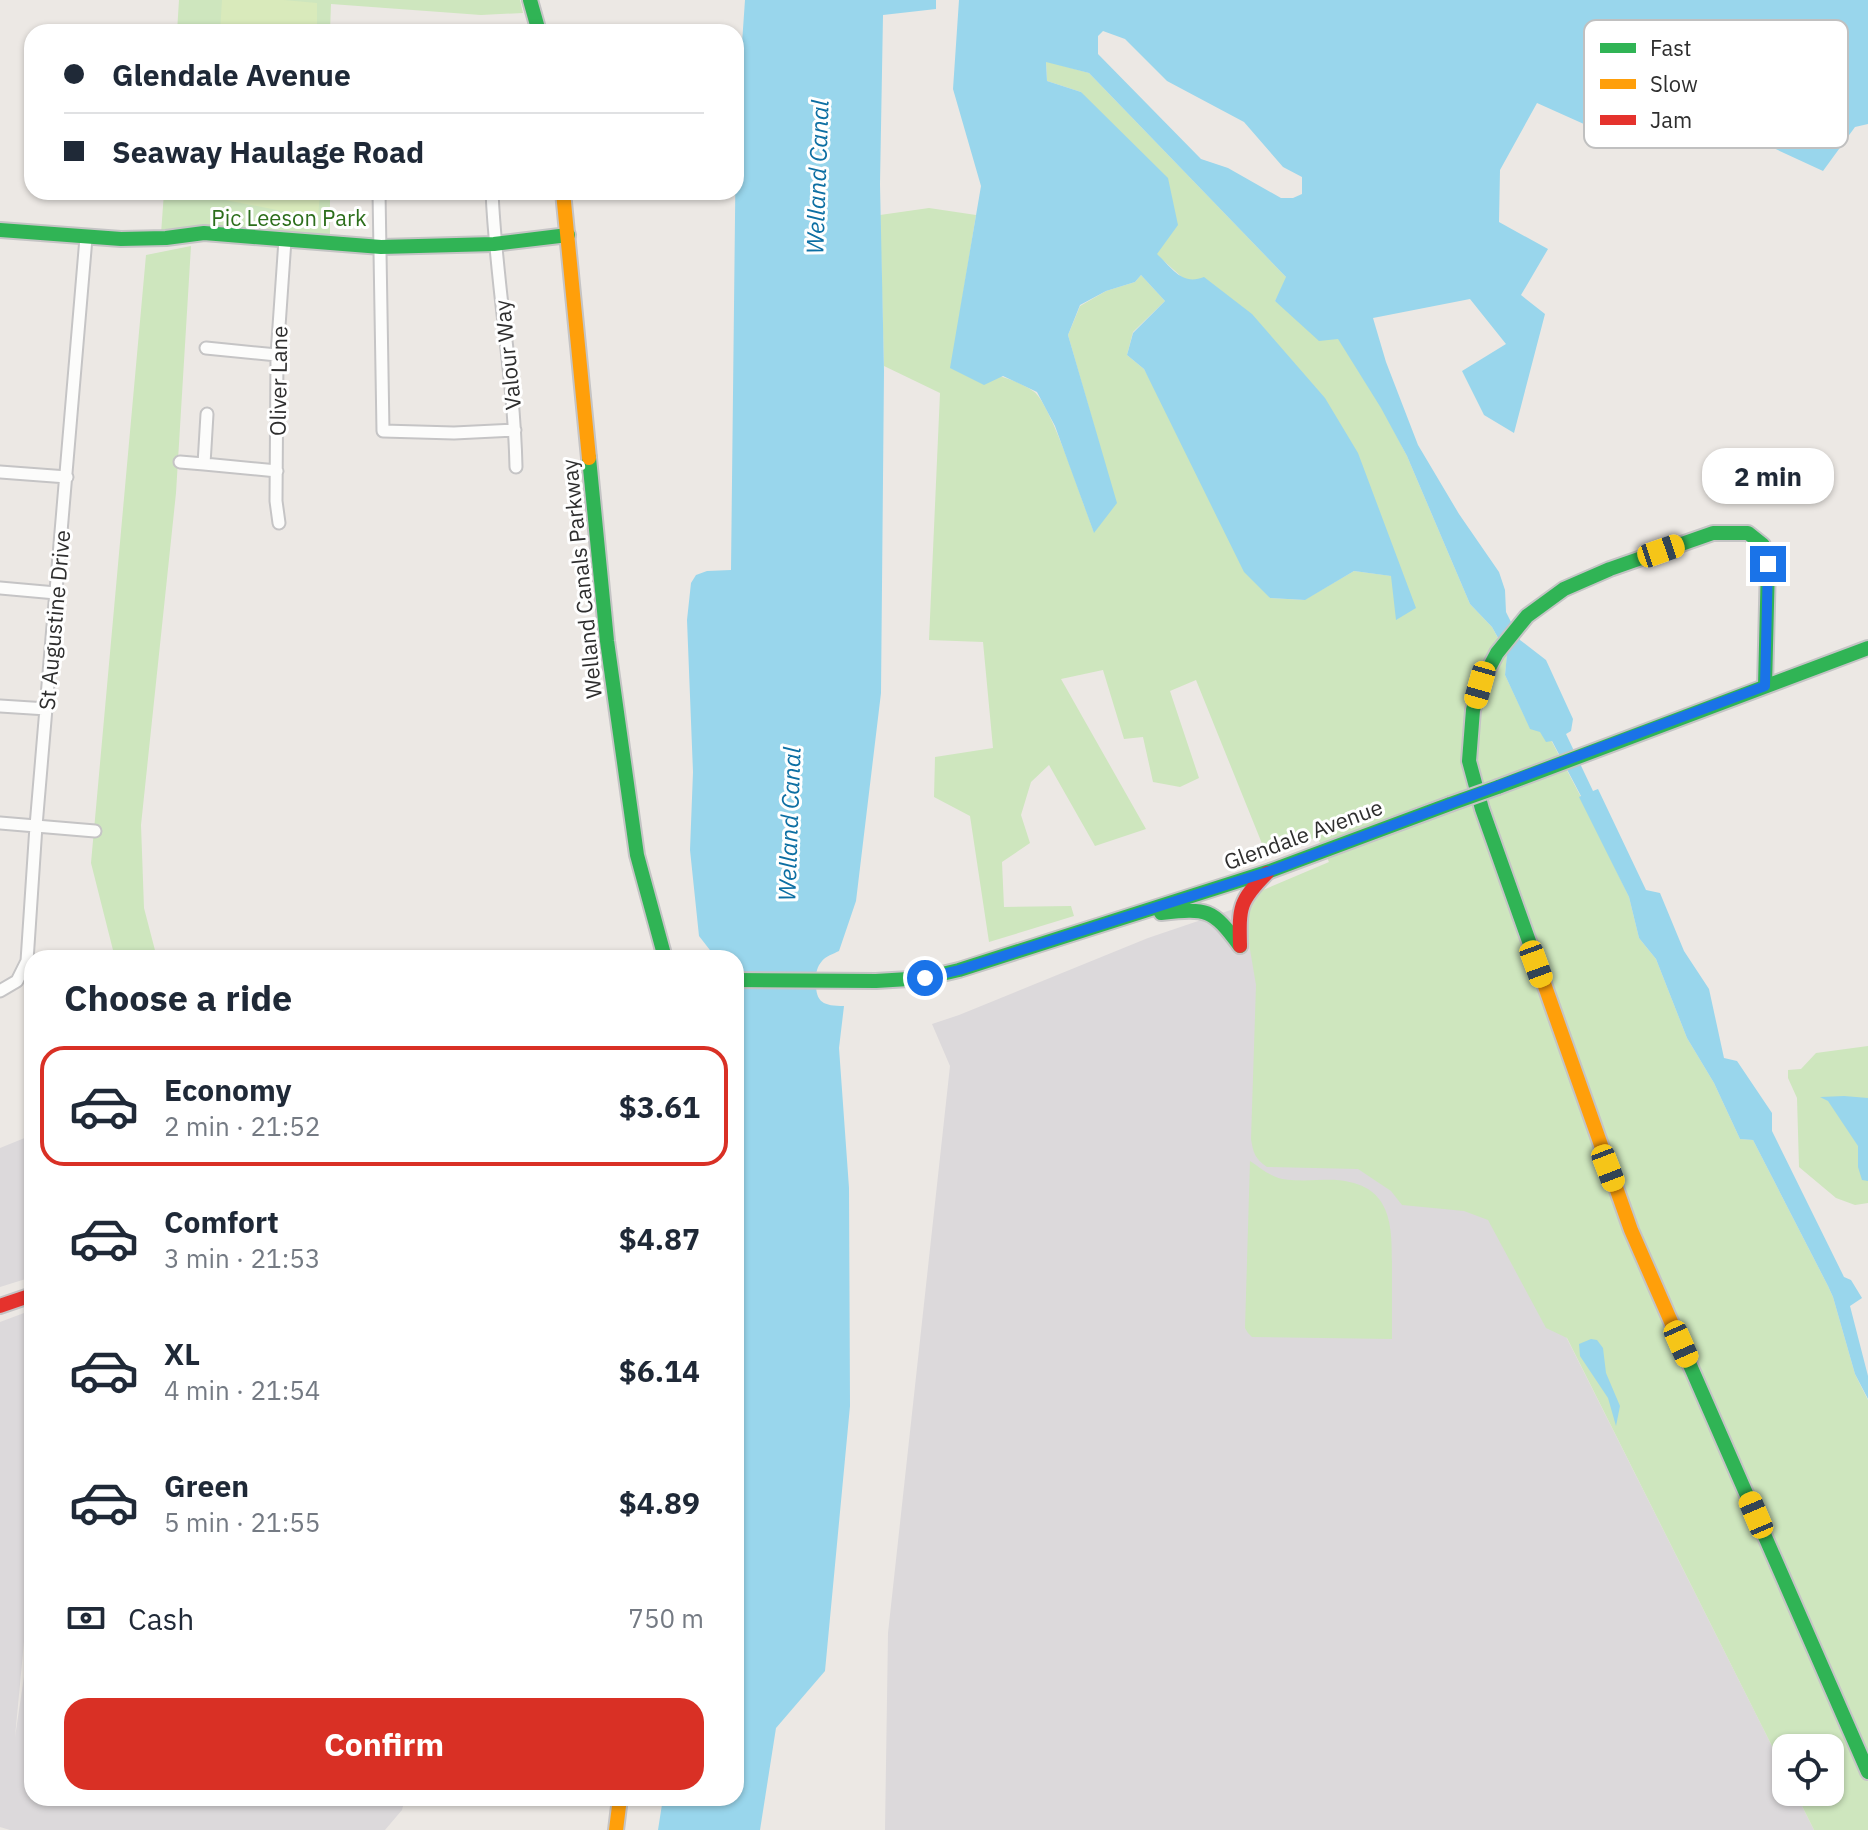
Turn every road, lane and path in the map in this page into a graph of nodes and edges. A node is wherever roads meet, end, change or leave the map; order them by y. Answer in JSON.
{"nodes":[{"id":1,"x":530,"y":0,"type":"edge"},
{"id":2,"x":537,"y":24,"type":"edge"},
{"id":3,"x":379,"y":200,"type":"edge"},
{"id":4,"x":492,"y":200,"type":"edge"},
{"id":5,"x":564,"y":200,"type":"edge"},
{"id":6,"x":0,"y":230,"type":"edge"},
{"id":7,"x":568,"y":235,"type":"junction"},
{"id":8,"x":86,"y":238,"type":"junction"},
{"id":9,"x":285,"y":240,"type":"junction"},
{"id":10,"x":494,"y":244,"type":"junction"},
{"id":11,"x":381,"y":247,"type":"junction"},
{"id":12,"x":206,"y":348,"type":"dead end"},
{"id":13,"x":277,"y":355,"type":"junction"},
{"id":14,"x":207,"y":414,"type":"dead end"},
{"id":15,"x":515,"y":430,"type":"junction"},
{"id":16,"x":180,"y":462,"type":"dead end"},
{"id":17,"x":204,"y":464,"type":"junction"},
{"id":18,"x":516,"y":467,"type":"dead end"},
{"id":19,"x":277,"y":471,"type":"junction"},
{"id":20,"x":0,"y":472,"type":"edge"},
{"id":21,"x":67,"y":477,"type":"junction"},
{"id":22,"x":279,"y":523,"type":"dead end"},
{"id":23,"x":0,"y":588,"type":"edge"},
{"id":24,"x":56,"y":593,"type":"junction"},
{"id":25,"x":1868,"y":648,"type":"edge"},
{"id":26,"x":1765,"y":686,"type":"junction"},
{"id":27,"x":0,"y":706,"type":"edge"},
{"id":28,"x":47,"y":709,"type":"junction"},
{"id":29,"x":0,"y":823,"type":"edge"},
{"id":30,"x":36,"y":826,"type":"junction"},
{"id":31,"x":95,"y":831,"type":"dead end"},
{"id":32,"x":1270,"y":871,"type":"junction"},
{"id":33,"x":1129,"y":916,"type":"junction"},
{"id":34,"x":28,"y":950,"type":"edge"},
{"id":35,"x":663,"y":950,"type":"edge"},
{"id":36,"x":24,"y":967,"type":"edge"},
{"id":37,"x":744,"y":980,"type":"edge"},
{"id":38,"x":0,"y":991,"type":"edge"},
{"id":39,"x":24,"y":1298,"type":"edge"},
{"id":40,"x":0,"y":1306,"type":"edge"},
{"id":41,"x":1868,"y":1772,"type":"edge"},
{"id":42,"x":619,"y":1806,"type":"edge"},
{"id":43,"x":616,"y":1830,"type":"edge"}],
"edges":[{"from":1,"to":2,"type":"main road"},
{"from":3,"to":11,"type":"street"},
{"from":4,"to":10,"type":"street","name":"Valour Way"},
{"from":5,"to":7,"type":"main road","name":"Welland Canals Parkway"},
{"from":6,"to":8,"type":"main road"},
{"from":7,"to":10,"type":"main road"},
{"from":7,"to":35,"type":"main road","name":"Welland Canals Parkway"},
{"from":8,"to":9,"type":"main road"},
{"from":8,"to":21,"type":"street","name":"St Augustine Drive"},
{"from":9,"to":11,"type":"main road"},
{"from":9,"to":13,"type":"street","name":"Oliver Lane"},
{"from":10,"to":11,"type":"main road"},
{"from":10,"to":15,"type":"street","name":"Valour Way"},
{"from":11,"to":15,"type":"street"},
{"from":12,"to":13,"type":"street"},
{"from":13,"to":19,"type":"street","name":"Oliver Lane"},
{"from":14,"to":17,"type":"street"},
{"from":15,"to":18,"type":"street","name":"Valour Way"},
{"from":16,"to":17,"type":"street"},
{"from":17,"to":19,"type":"street"},
{"from":19,"to":22,"type":"street","name":"Oliver Lane"},
{"from":20,"to":21,"type":"street"},
{"from":21,"to":24,"type":"street","name":"St Augustine Drive"},
{"from":23,"to":24,"type":"street"},
{"from":24,"to":28,"type":"street","name":"St Augustine Drive"},
{"from":25,"to":26,"type":"main road","name":"Glendale Avenue"},
{"from":26,"to":32,"type":"main road","name":"Glendale Avenue","bridge":true},
{"from":26,"to":41,"type":"main road"},
{"from":27,"to":28,"type":"street"},
{"from":28,"to":30,"type":"street","name":"St Augustine Drive"},
{"from":29,"to":30,"type":"street"},
{"from":30,"to":31,"type":"street"},
{"from":30,"to":34,"type":"street","name":"St Augustine Drive"},
{"from":32,"to":33,"type":"main road","name":"Glendale Avenue"},
{"from":32,"to":33,"type":"main road"},
{"from":33,"to":37,"type":"main road","name":"Glendale Avenue"},
{"from":36,"to":38,"type":"street","name":"St Augustine Drive"},
{"from":39,"to":40,"type":"main road"},
{"from":42,"to":43,"type":"main road"}]}
